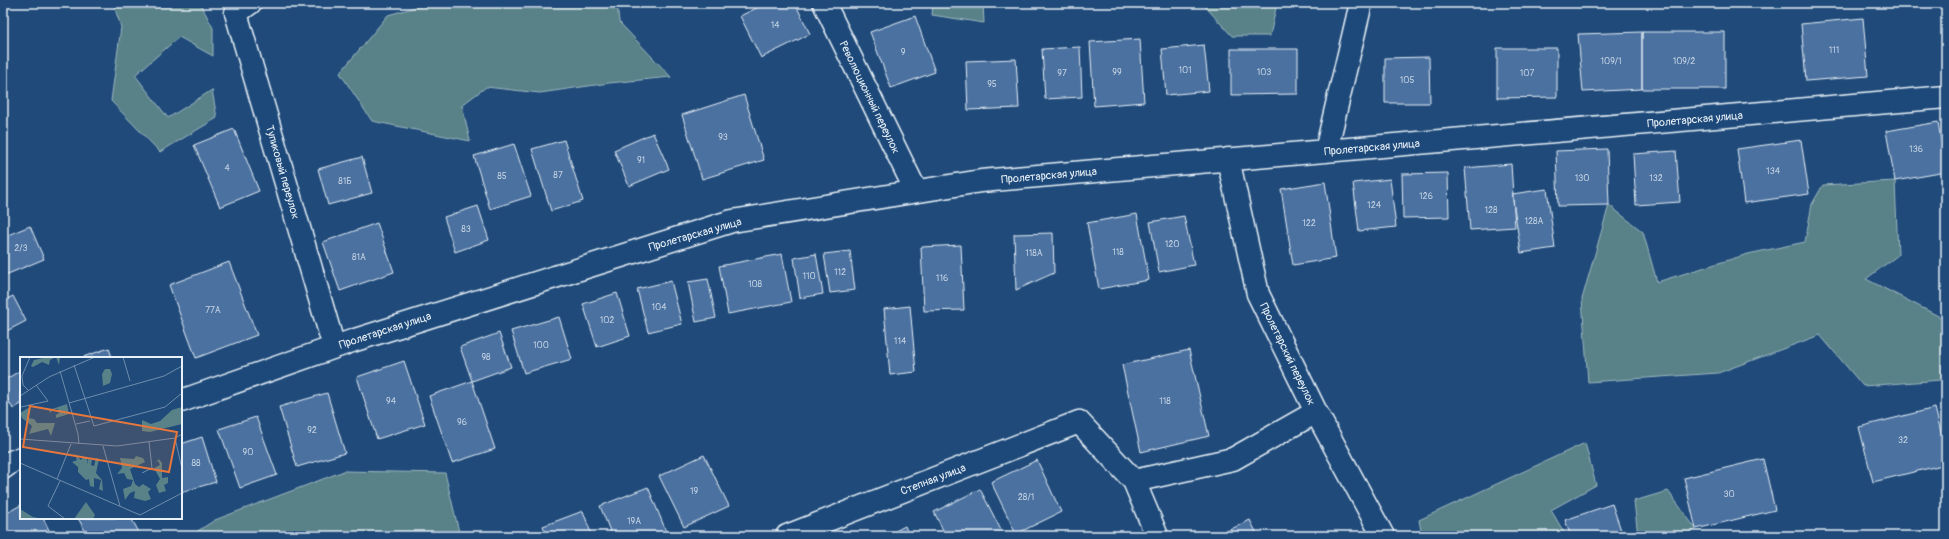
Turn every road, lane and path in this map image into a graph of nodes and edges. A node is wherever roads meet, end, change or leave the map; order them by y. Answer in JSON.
{"nodes":[{"id":1,"x":250,"y":3,"type":"edge"},
{"id":2,"x":824,"y":3,"type":"edge"},
{"id":3,"x":1361,"y":3,"type":"edge"},
{"id":4,"x":1946,"y":97,"type":"edge"},
{"id":5,"x":1326,"y":150,"type":"junction"},
{"id":6,"x":1228,"y":159,"type":"junction"},
{"id":7,"x":916,"y":191,"type":"junction"},
{"id":8,"x":334,"y":347,"type":"junction"},
{"id":9,"x":182,"y":401,"type":"edge"},
{"id":10,"x":1316,"y":412,"type":"junction"},
{"id":11,"x":1134,"y":481,"type":"junction"},
{"id":12,"x":787,"y":536,"type":"edge"},
{"id":13,"x":1157,"y":536,"type":"edge"},
{"id":14,"x":1383,"y":536,"type":"edge"}],
"edges":[{"from":1,"to":8,"type":"street","name":"Тупиковый переулок"},
{"from":2,"to":7,"type":"street","name":"Революционный переулок"},
{"from":3,"to":5,"type":"street"},
{"from":4,"to":5,"type":"street","name":"Пролетарская улица"},
{"from":5,"to":6,"type":"street","name":"Пролетарская улица"},
{"from":6,"to":7,"type":"street","name":"Пролетарская улица"},
{"from":6,"to":10,"type":"street","name":"Пролетарский переулок"},
{"from":7,"to":8,"type":"street","name":"Пролетарская улица"},
{"from":8,"to":9,"type":"street","name":"Пролетарская улица"},
{"from":10,"to":11,"type":"street"},
{"from":10,"to":14,"type":"street","name":"Пролетарский переулок"},
{"from":11,"to":12,"type":"street","name":"Степная улица"},
{"from":11,"to":13,"type":"street"}]}
